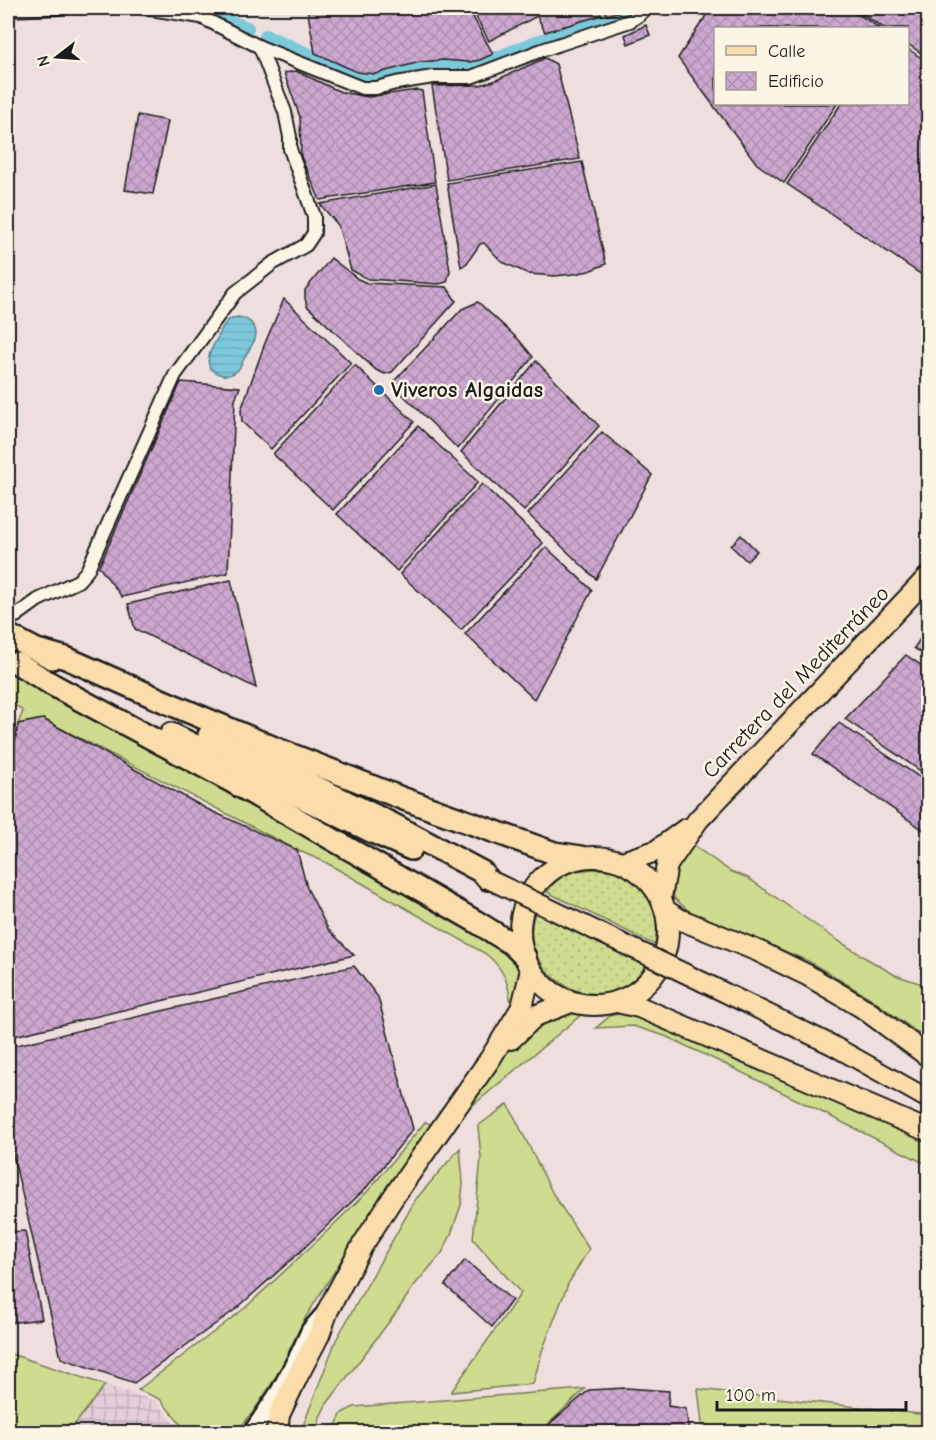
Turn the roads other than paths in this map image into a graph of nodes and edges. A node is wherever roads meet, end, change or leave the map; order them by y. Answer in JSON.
{"nodes":[{"id":1,"x":58,"y":8,"type":"edge"},
{"id":2,"x":145,"y":8,"type":"edge"},
{"id":3,"x":646,"y":8,"type":"edge"},
{"id":4,"x":8,"y":9,"type":"edge"},
{"id":5,"x":260,"y":47,"type":"junction"},
{"id":6,"x":928,"y":578,"type":"edge"},
{"id":7,"x":11,"y":626,"type":"edge"},
{"id":8,"x":41,"y":651,"type":"junction"},
{"id":9,"x":12,"y":661,"type":"edge"},
{"id":10,"x":698,"y":820,"type":"junction"},
{"id":11,"x":581,"y":857,"type":"junction"},
{"id":12,"x":622,"y":862,"type":"junction"},
{"id":13,"x":488,"y":879,"type":"junction"},
{"id":14,"x":664,"y":904,"type":"junction"},
{"id":15,"x":528,"y":964,"type":"junction"},
{"id":16,"x":572,"y":1002,"type":"junction"},
{"id":17,"x":617,"y":1002,"type":"junction"},
{"id":18,"x":928,"y":1056,"type":"edge"},
{"id":19,"x":490,"y":1059,"type":"junction"},
{"id":20,"x":928,"y":1099,"type":"edge"},
{"id":21,"x":928,"y":1131,"type":"edge"},
{"id":22,"x":328,"y":1310,"type":"junction"},
{"id":23,"x":276,"y":1427,"type":"edge"},
{"id":24,"x":252,"y":1432,"type":"edge"}],
"edges":[{"from":1,"to":4,"type":"street"},
{"from":2,"to":5,"type":"street"},
{"from":3,"to":5,"type":"street"},
{"from":5,"to":7,"type":"street"},
{"from":6,"to":10,"type":"highway","name":"Carretera del Mediterráneo"},
{"from":7,"to":8,"type":"highway"},
{"from":8,"to":11,"type":"highway"},
{"from":8,"to":13,"type":"highway"},
{"from":9,"to":13,"type":"highway"},
{"from":9,"to":15,"type":"highway"},
{"from":10,"to":12,"type":"highway","name":"Carretera del Mediterráneo"},
{"from":10,"to":14,"type":"highway","name":"Carretera del Mediterráneo"},
{"from":11,"to":12,"type":"highway"},
{"from":11,"to":15,"type":"highway"},
{"from":12,"to":14,"type":"highway"},
{"from":13,"to":20,"type":"main road","bridge":true},
{"from":14,"to":17,"type":"highway"},
{"from":14,"to":18,"type":"highway"},
{"from":15,"to":16,"type":"highway"},
{"from":15,"to":19,"type":"highway"},
{"from":16,"to":17,"type":"highway"},
{"from":16,"to":19,"type":"highway"},
{"from":17,"to":21,"type":"highway"},
{"from":19,"to":22,"type":"highway"},
{"from":22,"to":23,"type":"highway"},
{"from":22,"to":24,"type":"main road"}]}
